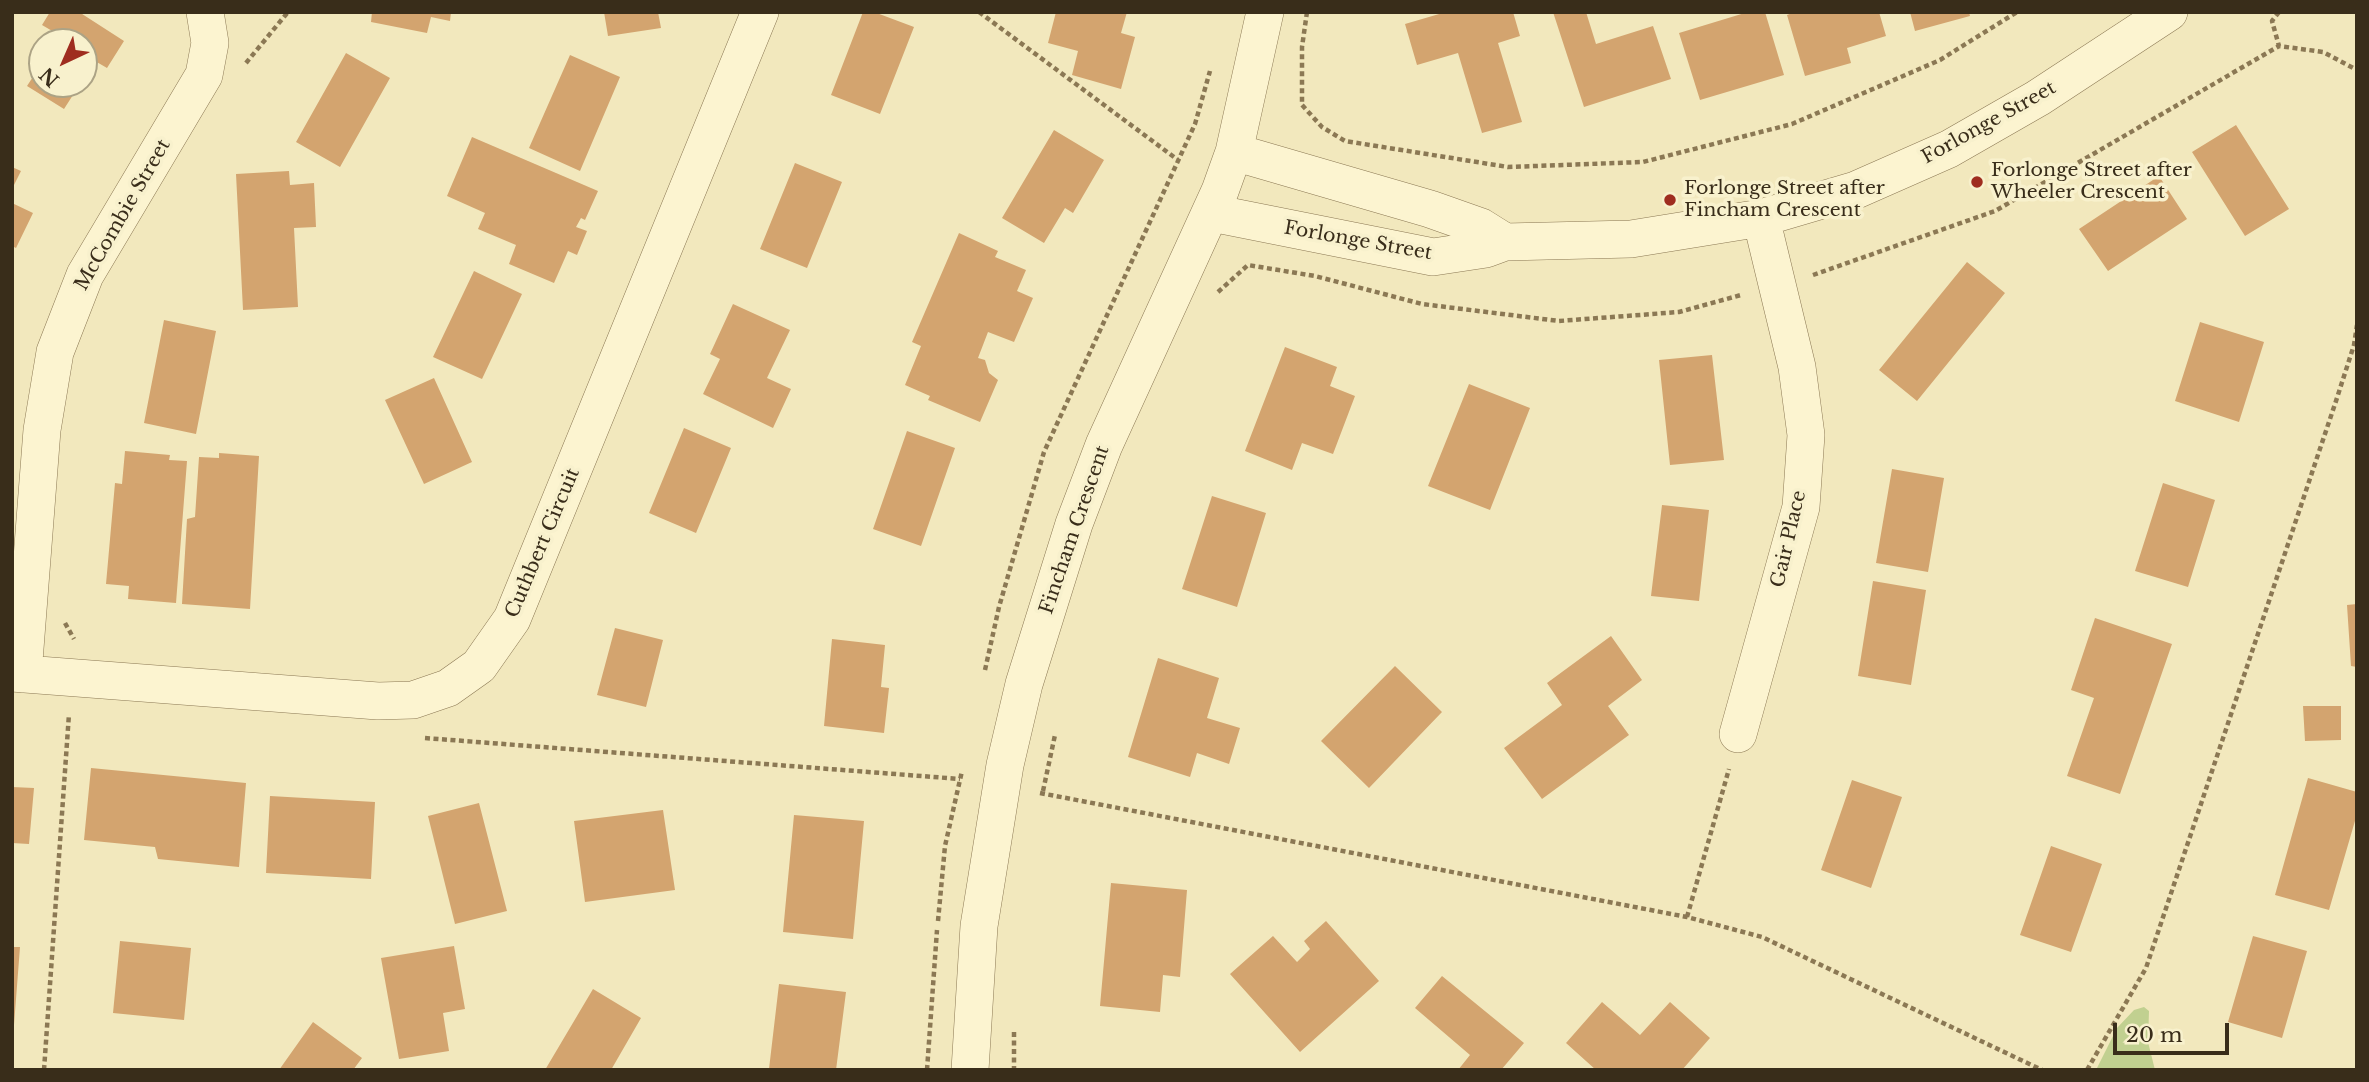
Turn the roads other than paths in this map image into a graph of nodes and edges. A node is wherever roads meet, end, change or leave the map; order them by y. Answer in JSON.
{"nodes":[{"id":1,"x":205,"y":12,"type":"edge"},
{"id":2,"x":760,"y":12,"type":"edge"},
{"id":3,"x":1265,"y":12,"type":"edge"},
{"id":4,"x":2169,"y":12,"type":"edge"},
{"id":5,"x":1234,"y":152,"type":"junction"},
{"id":6,"x":1212,"y":213,"type":"junction"},
{"id":7,"x":1761,"y":218,"type":"junction"},
{"id":8,"x":1505,"y":242,"type":"junction"},
{"id":9,"x":18,"y":673,"type":"edge"},
{"id":10,"x":1738,"y":734,"type":"road end"},
{"id":11,"x":970,"y":1070,"type":"edge"}],
"edges":[{"from":1,"to":9,"type":"street","name":"McCombie Street"},
{"from":2,"to":9,"type":"street","name":"Cuthbert Circuit"},
{"from":3,"to":5,"type":"street","name":"Fincham Crescent"},
{"from":4,"to":7,"type":"street","name":"Forlonge Street"},
{"from":5,"to":6,"type":"street","name":"Fincham Crescent"},
{"from":5,"to":8,"type":"street","name":"Forlonge Street"},
{"from":6,"to":8,"type":"street","name":"Forlonge Street"},
{"from":6,"to":11,"type":"street","name":"Fincham Crescent"},
{"from":7,"to":8,"type":"street","name":"Forlonge Street"},
{"from":7,"to":10,"type":"street","name":"Gair Place"}]}
